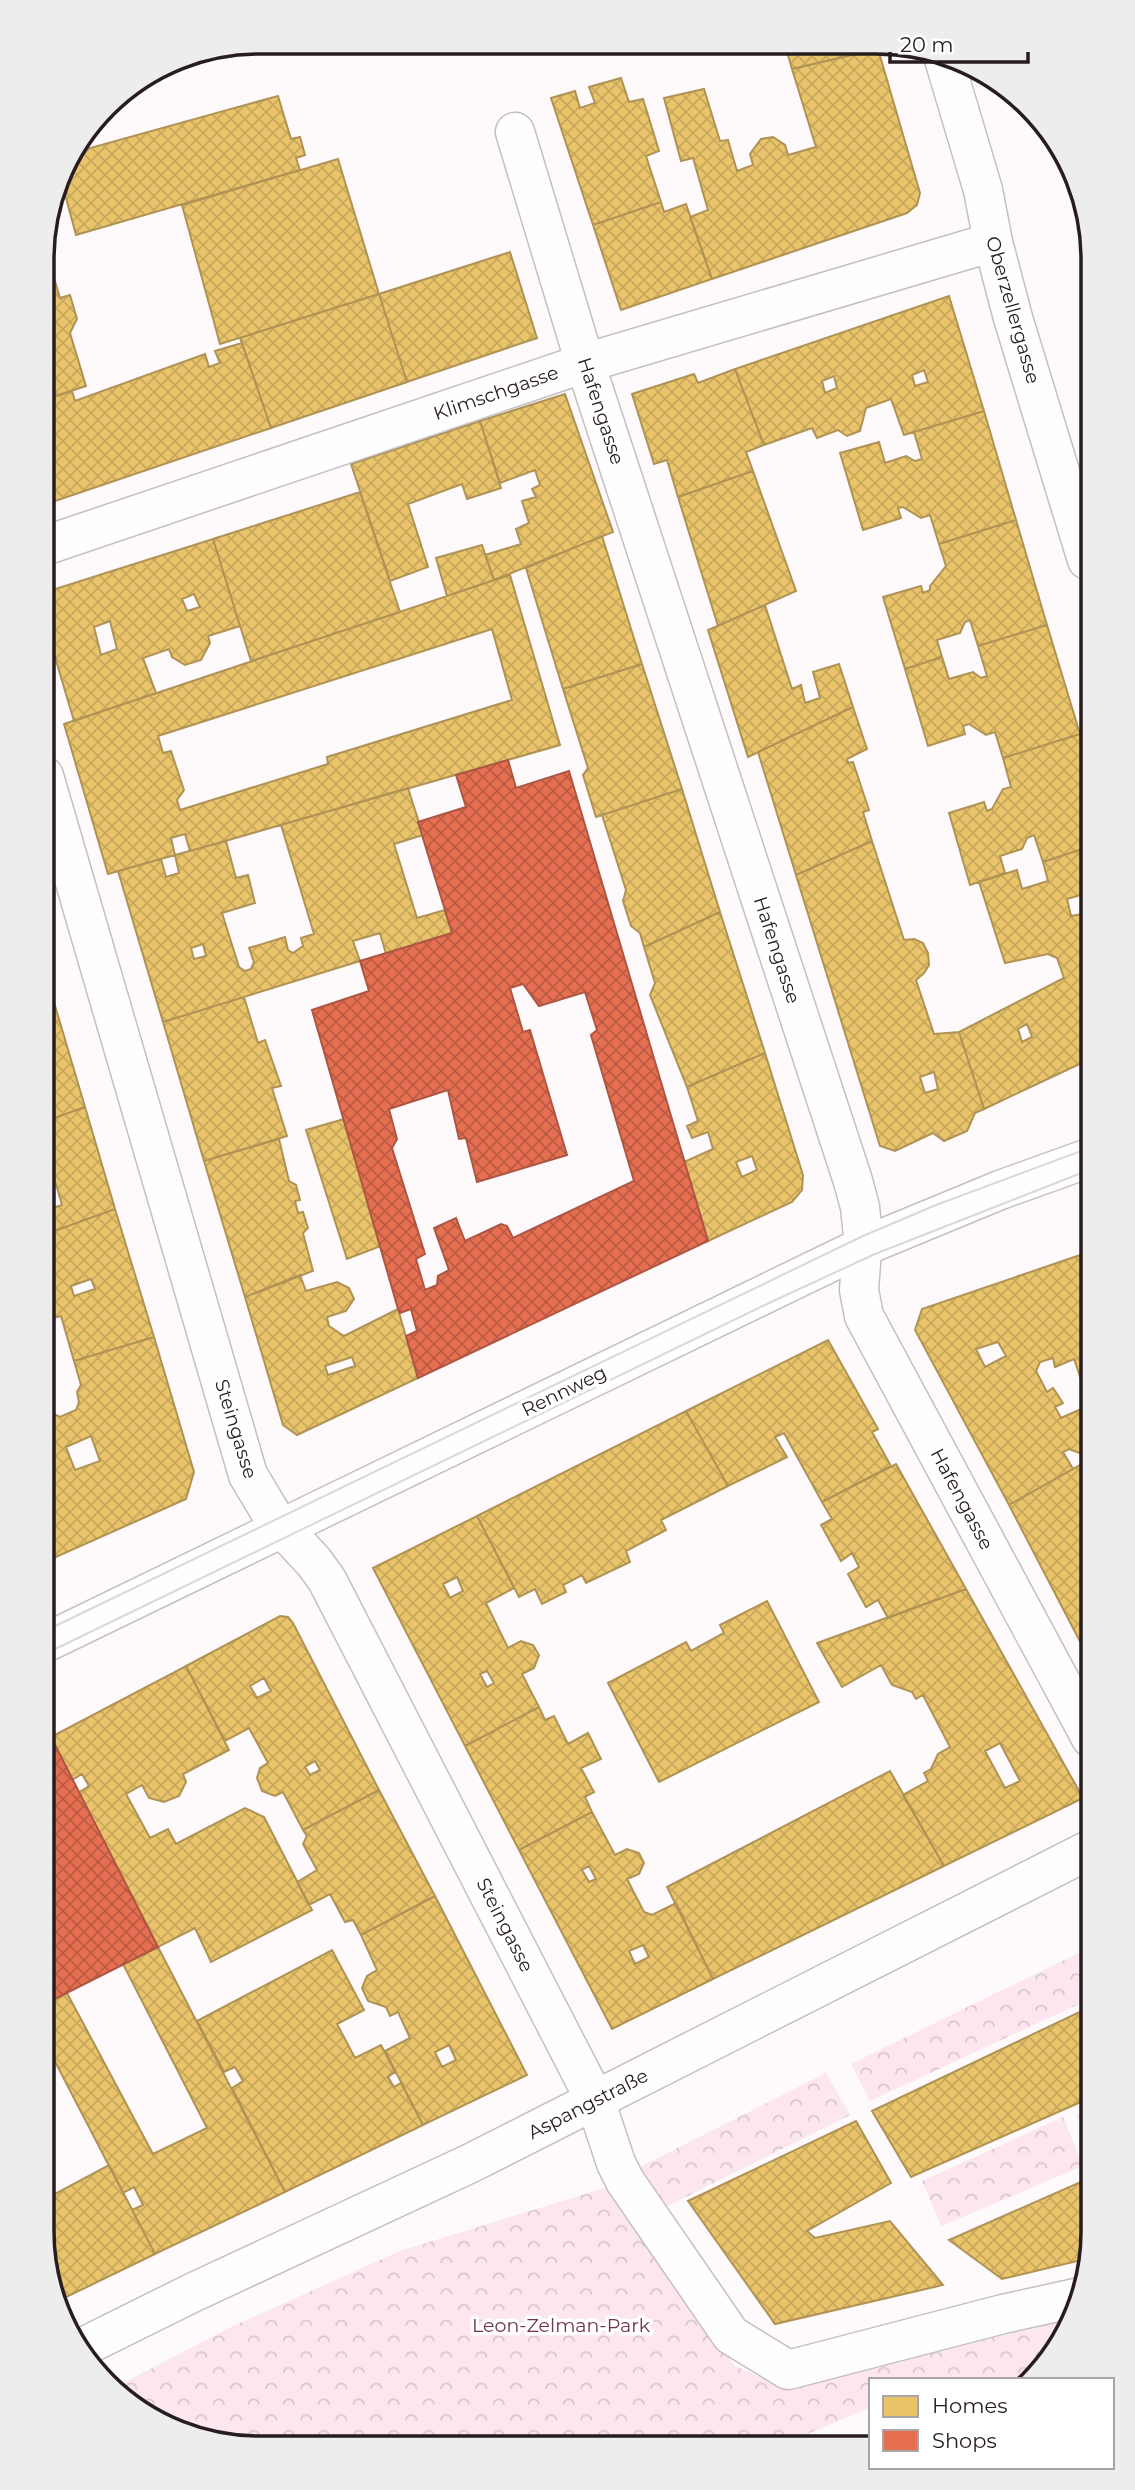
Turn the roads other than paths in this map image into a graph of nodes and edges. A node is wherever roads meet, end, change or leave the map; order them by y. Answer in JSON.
{"nodes":[{"id":1,"x":946,"y":67,"type":"edge"},
{"id":2,"x":514,"y":132,"type":"dead end"},
{"id":3,"x":993,"y":242,"type":"junction"},
{"id":4,"x":585,"y":363,"type":"junction"},
{"id":5,"x":1081,"y":539,"type":"edge"},
{"id":6,"x":55,"y":542,"type":"edge"},
{"id":7,"x":55,"y":813,"type":"edge"},
{"id":8,"x":1081,"y":1161,"type":"edge"},
{"id":9,"x":862,"y":1247,"type":"junction"},
{"id":10,"x":282,"y":1527,"type":"junction"},
{"id":11,"x":54,"y":1638,"type":"edge"},
{"id":12,"x":1080,"y":1718,"type":"edge"},
{"id":13,"x":1080,"y":1855,"type":"edge"},
{"id":14,"x":595,"y":2100,"type":"junction"},
{"id":15,"x":1068,"y":2300,"type":"edge"},
{"id":16,"x":89,"y":2344,"type":"edge"}],
"edges":[{"from":1,"to":3,"type":"street","name":"Oberzellergasse"},
{"from":2,"to":4,"type":"street","name":"Hafengasse"},
{"from":3,"to":4,"type":"street","name":"Klimschgasse"},
{"from":3,"to":5,"type":"street","name":"Oberzellergasse"},
{"from":4,"to":6,"type":"street","name":"Klimschgasse"},
{"from":4,"to":9,"type":"street","name":"Hafengasse"},
{"from":7,"to":10,"type":"street","name":"Steingasse"},
{"from":8,"to":9,"type":"street","name":"Rennweg"},
{"from":9,"to":10,"type":"street","name":"Rennweg"},
{"from":9,"to":12,"type":"street","name":"Hafengasse"},
{"from":10,"to":11,"type":"street","name":"Rennweg"},
{"from":10,"to":14,"type":"street","name":"Steingasse"},
{"from":13,"to":14,"type":"street","name":"Aspangstraße"},
{"from":14,"to":15,"type":"street","name":"Steingasse"},
{"from":14,"to":16,"type":"street","name":"Aspangstraße"}]}
